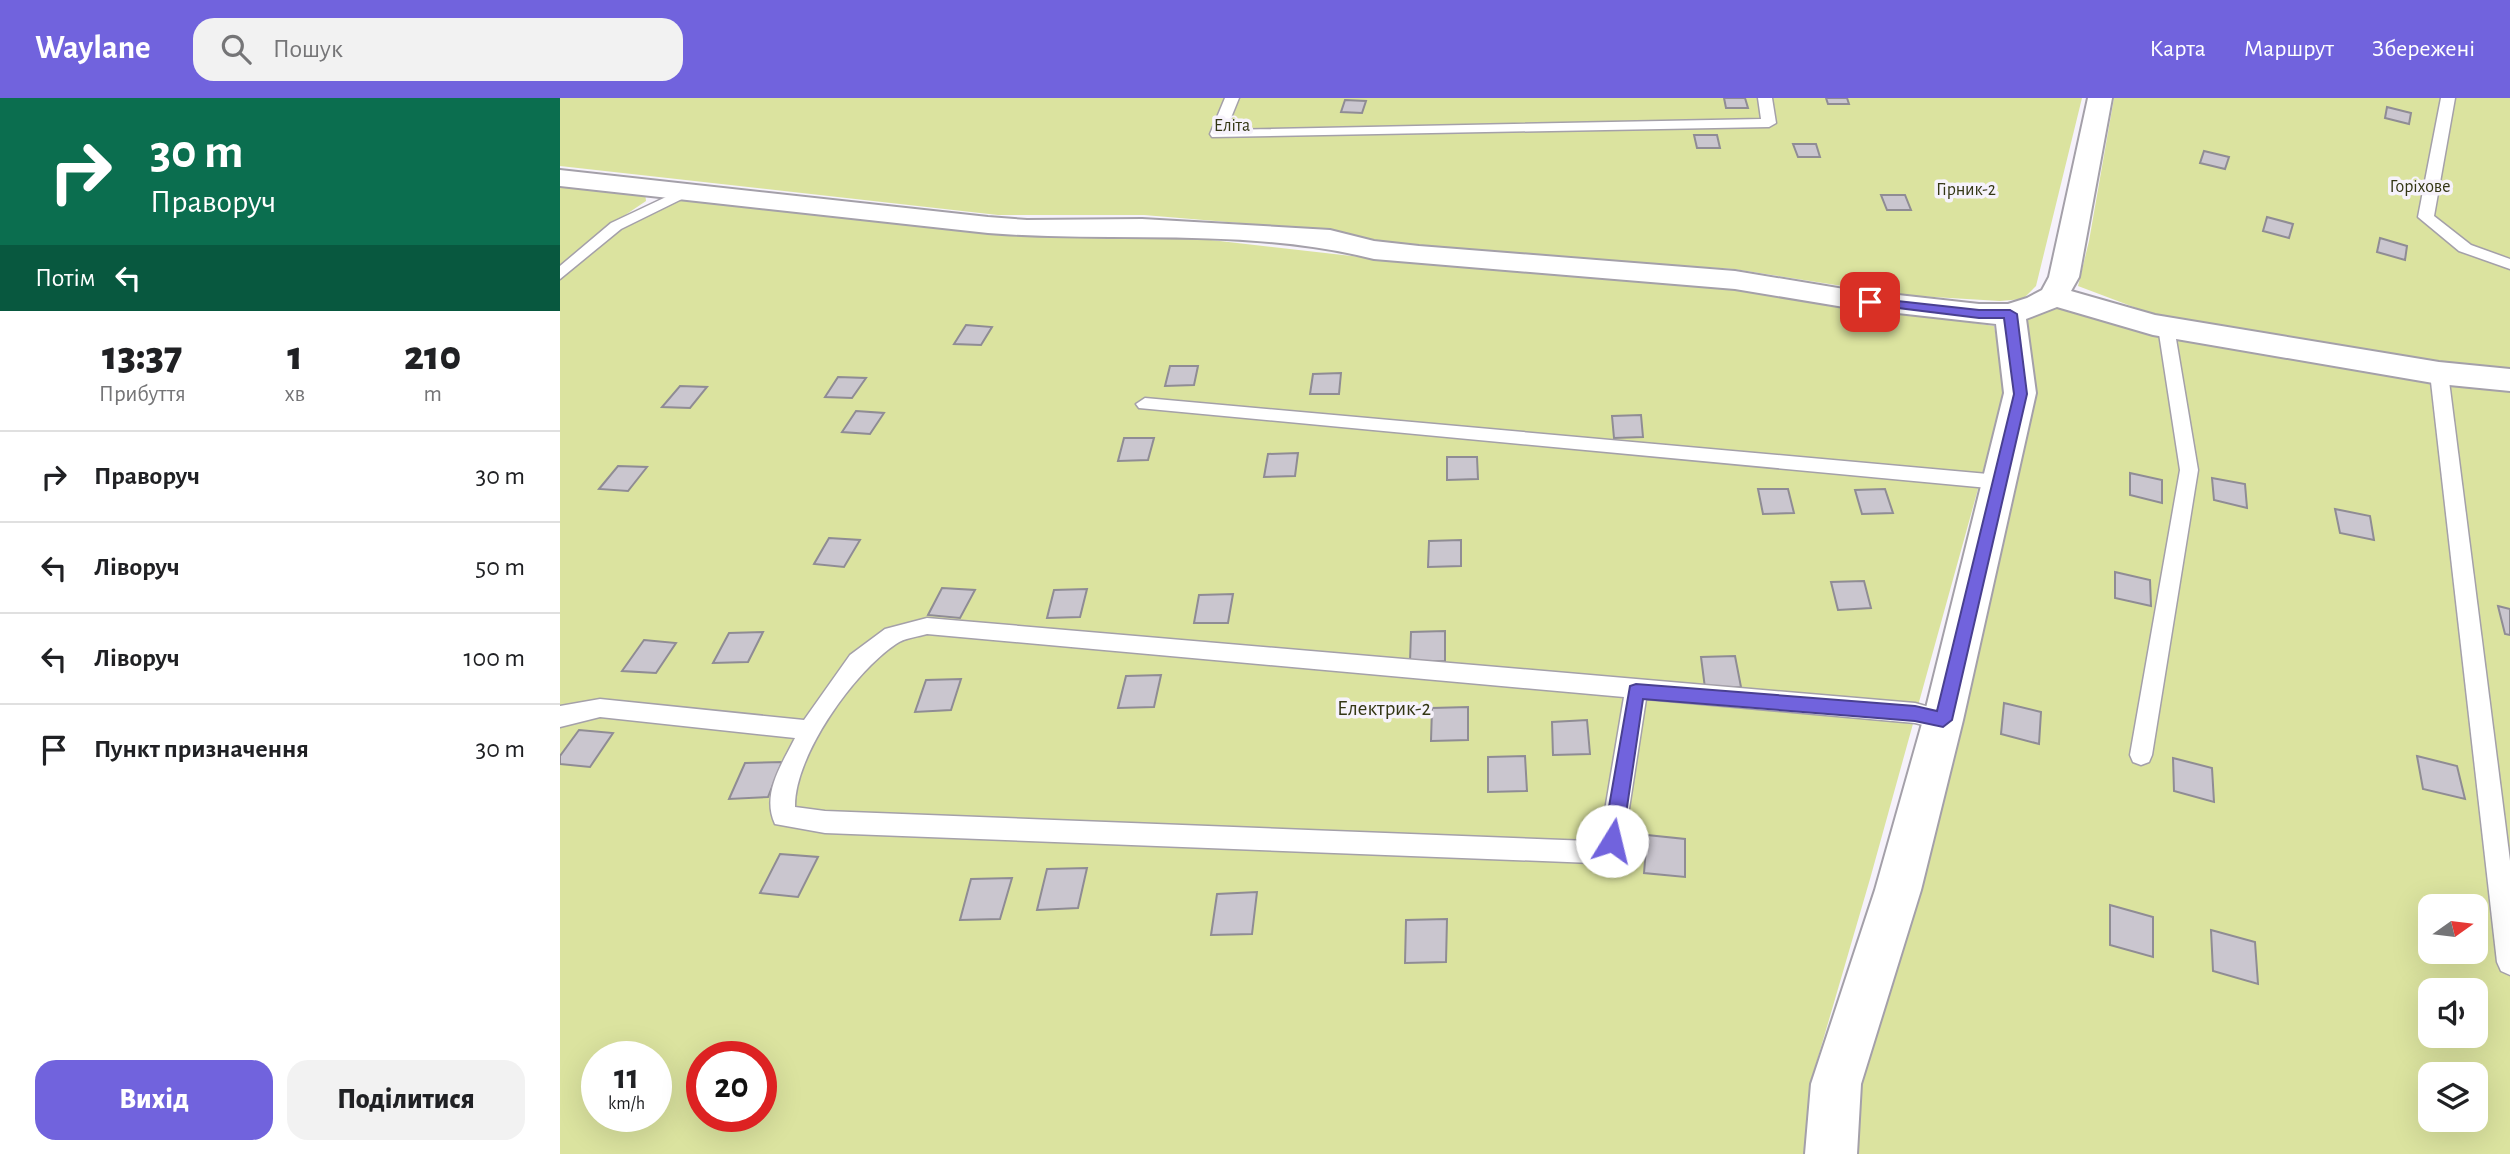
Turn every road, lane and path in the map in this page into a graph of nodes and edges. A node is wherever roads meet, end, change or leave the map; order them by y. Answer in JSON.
{"nodes":[{"id":1,"x":1232,"y":98,"type":"edge"},
{"id":2,"x":1765,"y":98,"type":"edge"},
{"id":3,"x":2100,"y":98,"type":"edge"},
{"id":4,"x":2448,"y":98,"type":"edge"},
{"id":5,"x":560,"y":178,"type":"edge"},
{"id":6,"x":685,"y":192,"type":"junction"},
{"id":7,"x":2510,"y":264,"type":"edge"},
{"id":8,"x":560,"y":274,"type":"edge"},
{"id":9,"x":2053,"y":296,"type":"junction"},
{"id":10,"x":2010,"y":314,"type":"junction"},
{"id":11,"x":2166,"y":327,"type":"junction"},
{"id":12,"x":2439,"y":373,"type":"junction"},
{"id":13,"x":2510,"y":380,"type":"edge"},
{"id":14,"x":1145,"y":404,"type":"dead end"},
{"id":15,"x":1999,"y":482,"type":"junction"},
{"id":16,"x":1636,"y":691,"type":"junction"},
{"id":17,"x":560,"y":717,"type":"edge"},
{"id":18,"x":1943,"y":720,"type":"junction"},
{"id":19,"x":810,"y":730,"type":"junction"},
{"id":20,"x":2141,"y":755,"type":"dead end"},
{"id":21,"x":2510,"y":962,"type":"edge"},
{"id":22,"x":1831,"y":1154,"type":"edge"}],
"edges":[{"from":1,"to":2,"type":"lane"},
{"from":3,"to":9,"type":"street"},
{"from":4,"to":7,"type":"lane"},
{"from":5,"to":6,"type":"street"},
{"from":6,"to":8,"type":"lane"},
{"from":6,"to":10,"type":"street"},
{"from":9,"to":10,"type":"street"},
{"from":9,"to":11,"type":"street"},
{"from":10,"to":15,"type":"street"},
{"from":11,"to":12,"type":"street"},
{"from":11,"to":20,"type":"lane"},
{"from":12,"to":13,"type":"street"},
{"from":12,"to":21,"type":"lane"},
{"from":14,"to":15,"type":"lane"},
{"from":15,"to":18,"type":"street"},
{"from":16,"to":18,"type":"lane"},
{"from":16,"to":19,"type":"lane"},
{"from":16,"to":19,"type":"lane"},
{"from":17,"to":19,"type":"lane"},
{"from":18,"to":22,"type":"street"}]}
